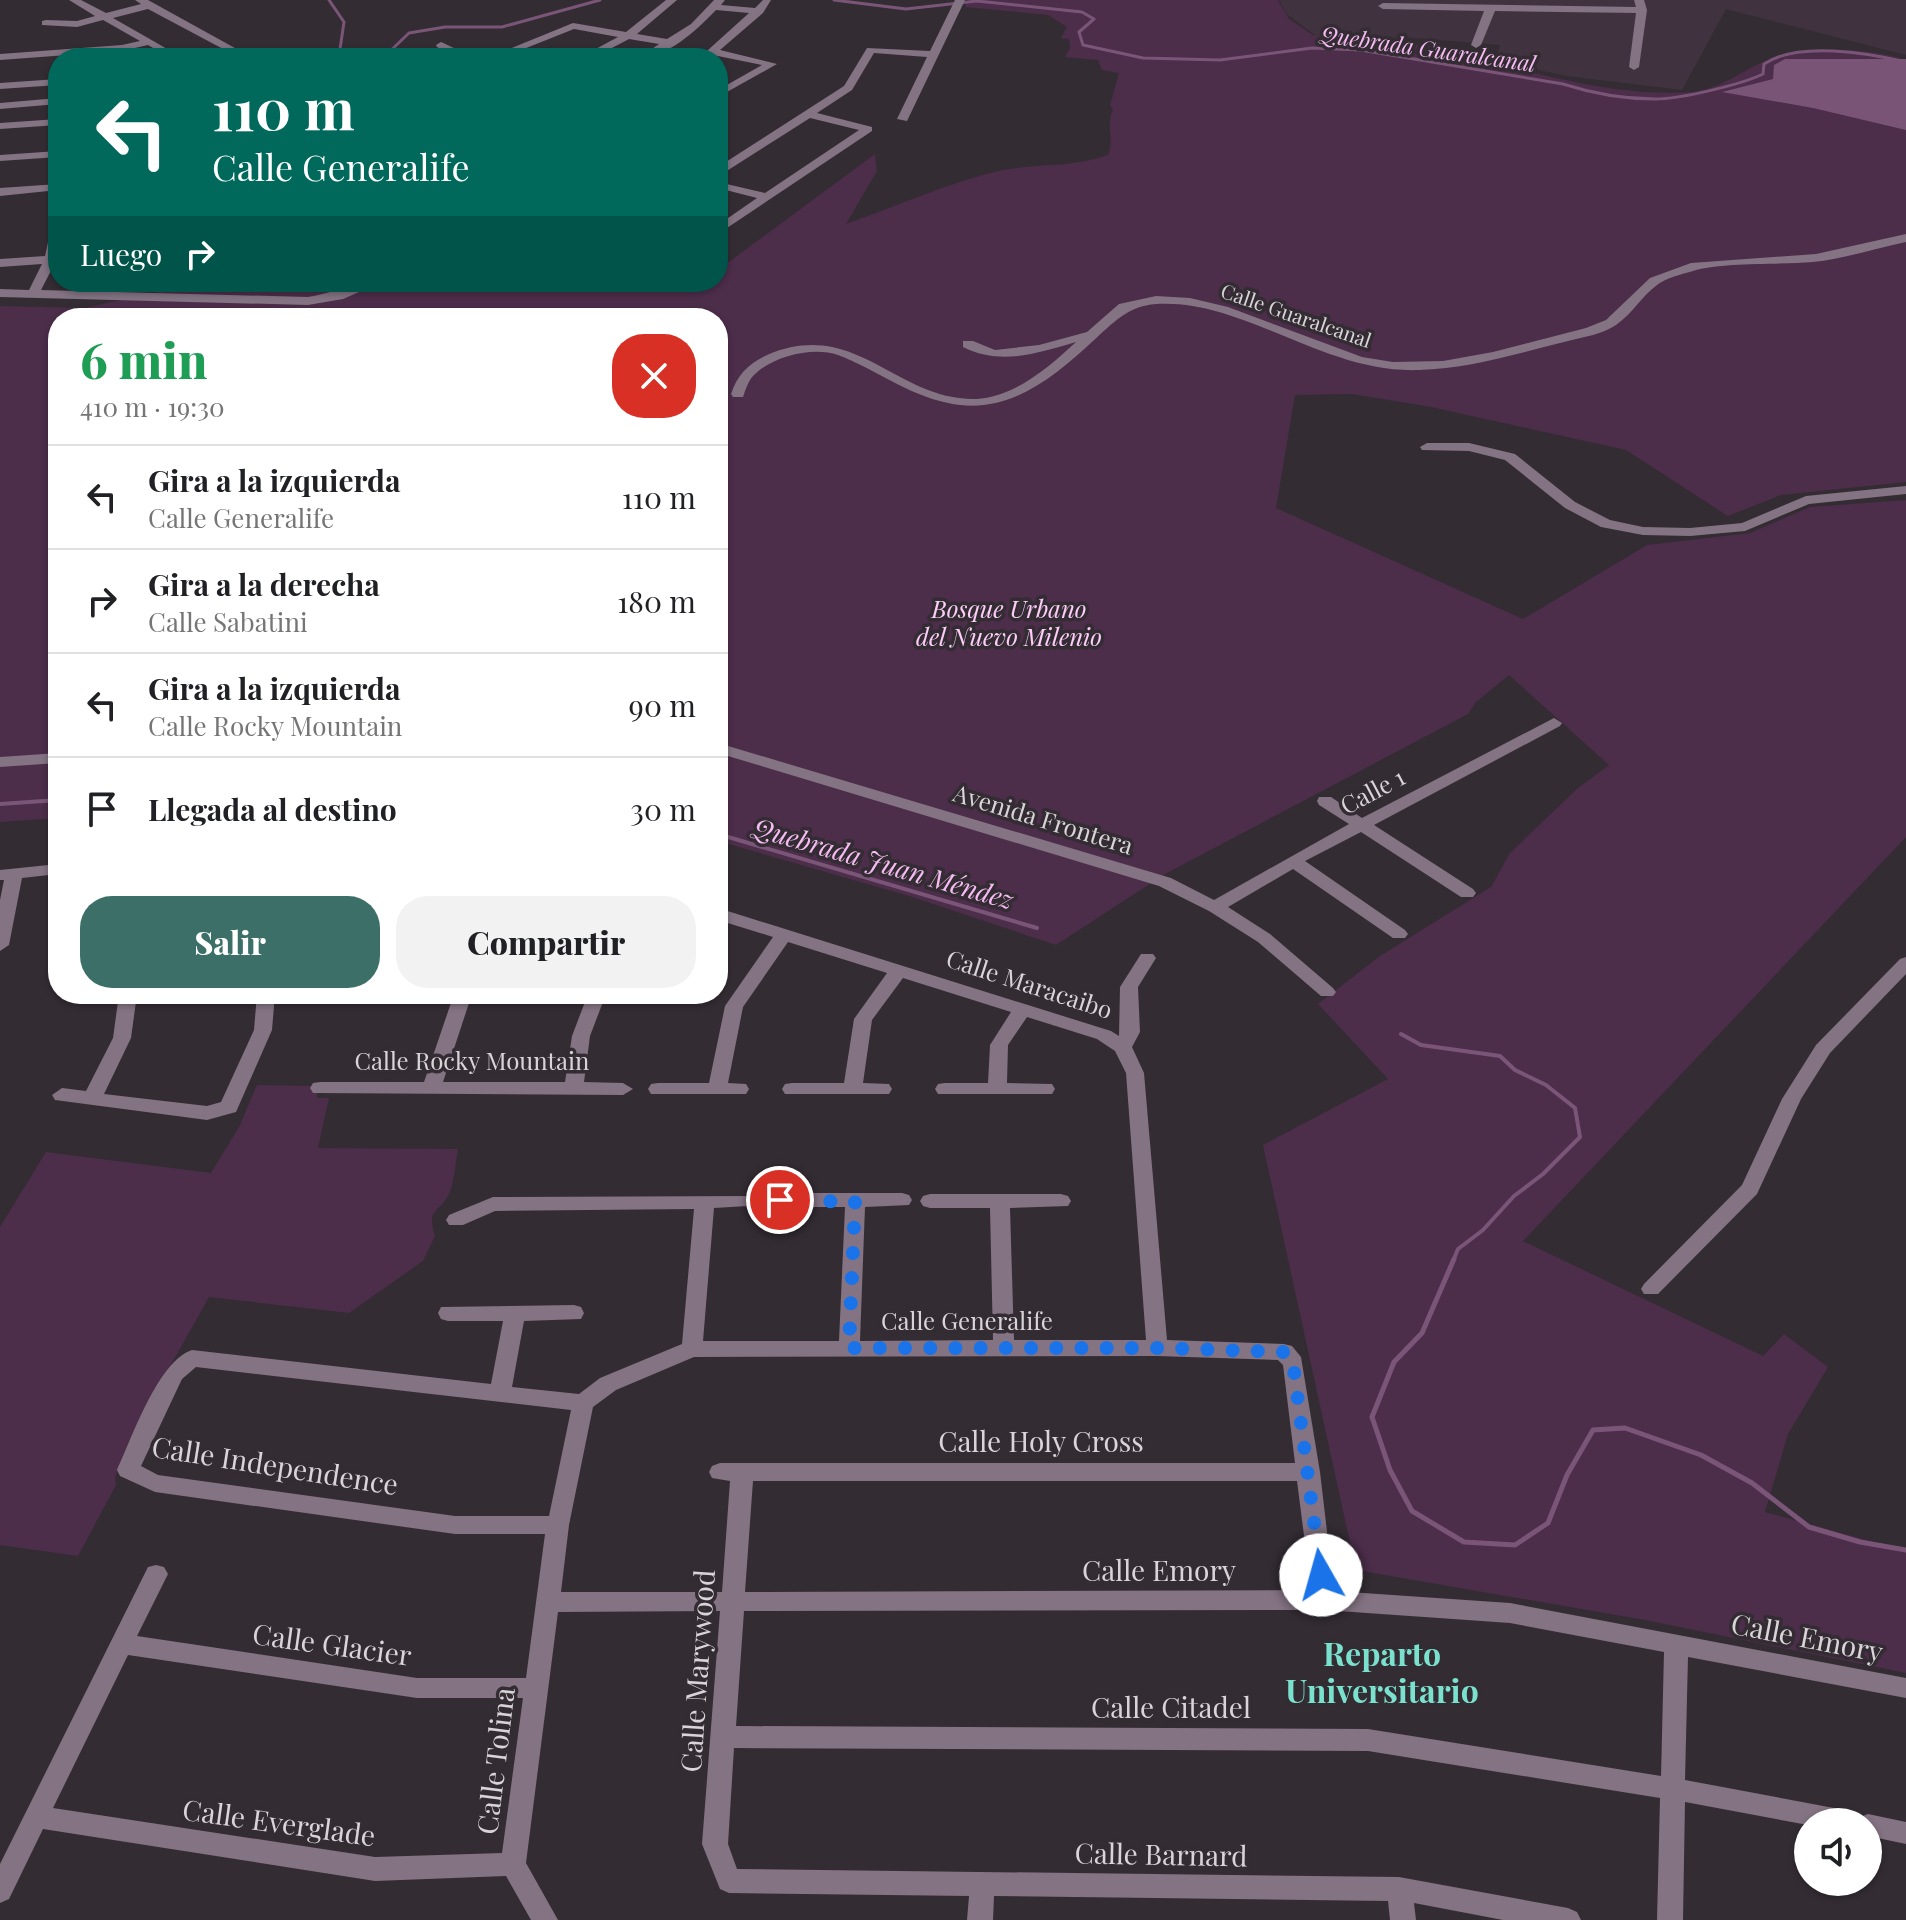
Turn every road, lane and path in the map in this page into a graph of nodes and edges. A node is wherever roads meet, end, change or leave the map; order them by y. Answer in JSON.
{"nodes":[{"id":1,"x":74,"y":0,"type":"edge"},
{"id":2,"x":672,"y":0,"type":"edge"},
{"id":3,"x":960,"y":0,"type":"edge"},
{"id":4,"x":767,"y":2,"type":"edge"},
{"id":5,"x":145,"y":3,"type":"edge"},
{"id":6,"x":716,"y":3,"type":"edge"},
{"id":7,"x":1382,"y":3,"type":"edge"},
{"id":8,"x":1640,"y":5,"type":"edge"},
{"id":9,"x":1491,"y":7,"type":"junction"},
{"id":10,"x":759,"y":11,"type":"junction"},
{"id":11,"x":105,"y":17,"type":"junction"},
{"id":12,"x":1384,"y":20,"type":"dead end"},
{"id":13,"x":46,"y":23,"type":"dead end"},
{"id":14,"x":629,"y":35,"type":"junction"},
{"id":15,"x":149,"y":42,"type":"junction"},
{"id":16,"x":670,"y":43,"type":"junction"},
{"id":17,"x":441,"y":45,"type":"dead end"},
{"id":18,"x":1476,"y":45,"type":"dead end"},
{"id":19,"x":122,"y":48,"type":"edge"},
{"id":20,"x":160,"y":48,"type":"edge"},
{"id":21,"x":229,"y":48,"type":"edge"},
{"id":22,"x":447,"y":48,"type":"edge"},
{"id":23,"x":517,"y":48,"type":"edge"},
{"id":24,"x":604,"y":48,"type":"edge"},
{"id":25,"x":661,"y":48,"type":"edge"},
{"id":26,"x":717,"y":48,"type":"edge"},
{"id":27,"x":48,"y":53,"type":"edge"},
{"id":28,"x":932,"y":54,"type":"junction"},
{"id":29,"x":728,"y":55,"type":"edge"},
{"id":30,"x":0,"y":57,"type":"edge"},
{"id":31,"x":1634,"y":67,"type":"dead end"},
{"id":32,"x":48,"y":83,"type":"edge"},
{"id":33,"x":0,"y":86,"type":"edge"},
{"id":34,"x":728,"y":88,"type":"edge"},
{"id":35,"x":48,"y":102,"type":"edge"},
{"id":36,"x":0,"y":106,"type":"edge"},
{"id":37,"x":808,"y":114,"type":"junction"},
{"id":38,"x":903,"y":119,"type":"dead end"},
{"id":39,"x":48,"y":123,"type":"edge"},
{"id":40,"x":0,"y":126,"type":"edge"},
{"id":41,"x":48,"y":155,"type":"edge"},
{"id":42,"x":0,"y":158,"type":"edge"},
{"id":43,"x":728,"y":166,"type":"edge"},
{"id":44,"x":728,"y":187,"type":"edge"},
{"id":45,"x":48,"y":188,"type":"edge"},
{"id":46,"x":0,"y":192,"type":"edge"},
{"id":47,"x":767,"y":197,"type":"junction"},
{"id":48,"x":728,"y":223,"type":"edge"},
{"id":49,"x":1906,"y":238,"type":"edge"},
{"id":50,"x":48,"y":260,"type":"edge"},
{"id":51,"x":0,"y":263,"type":"edge"},
{"id":52,"x":48,"y":269,"type":"edge"},
{"id":53,"x":350,"y":292,"type":"edge"},
{"id":54,"x":0,"y":293,"type":"edge"},
{"id":55,"x":33,"y":294,"type":"junction"},
{"id":56,"x":1089,"y":336,"type":"junction"},
{"id":57,"x":968,"y":344,"type":"dead end"},
{"id":58,"x":738,"y":394,"type":"dead end"},
{"id":59,"x":1427,"y":447,"type":"dead end"},
{"id":60,"x":1906,"y":490,"type":"edge"},
{"id":61,"x":1554,"y":723,"type":"dead end"},
{"id":62,"x":728,"y":751,"type":"edge"},
{"id":63,"x":48,"y":759,"type":"edge"},
{"id":64,"x":0,"y":762,"type":"edge"},
{"id":65,"x":1325,"y":801,"type":"dead end"},
{"id":66,"x":1363,"y":825,"type":"junction"},
{"id":67,"x":1293,"y":861,"type":"junction"},
{"id":68,"x":48,"y":870,"type":"edge"},
{"id":69,"x":7,"y":874,"type":"edge"},
{"id":70,"x":1467,"y":893,"type":"dead end"},
{"id":71,"x":1215,"y":907,"type":"junction"},
{"id":72,"x":728,"y":917,"type":"edge"},
{"id":73,"x":785,"y":934,"type":"junction"},
{"id":74,"x":1399,"y":934,"type":"dead end"},
{"id":75,"x":0,"y":945,"type":"edge"},
{"id":76,"x":1147,"y":958,"type":"dead end"},
{"id":77,"x":1906,"y":963,"type":"edge"},
{"id":78,"x":899,"y":970,"type":"junction"},
{"id":79,"x":1327,"y":992,"type":"dead end"},
{"id":80,"x":127,"y":1004,"type":"edge"},
{"id":81,"x":265,"y":1004,"type":"edge"},
{"id":82,"x":460,"y":1004,"type":"edge"},
{"id":83,"x":593,"y":1004,"type":"edge"},
{"id":84,"x":1023,"y":1009,"type":"junction"},
{"id":85,"x":1123,"y":1047,"type":"junction"},
{"id":86,"x":320,"y":1088,"type":"dead end"},
{"id":87,"x":431,"y":1088,"type":"junction"},
{"id":88,"x":997,"y":1088,"type":"junction"},
{"id":89,"x":573,"y":1089,"type":"junction"},
{"id":90,"x":623,"y":1089,"type":"dead end"},
{"id":91,"x":658,"y":1089,"type":"dead end"},
{"id":92,"x":717,"y":1089,"type":"junction"},
{"id":93,"x":739,"y":1089,"type":"dead end"},
{"id":94,"x":792,"y":1089,"type":"dead end"},
{"id":95,"x":853,"y":1089,"type":"junction"},
{"id":96,"x":882,"y":1089,"type":"dead end"},
{"id":97,"x":945,"y":1089,"type":"dead end"},
{"id":98,"x":1045,"y":1089,"type":"dead end"},
{"id":99,"x":62,"y":1095,"type":"dead end"},
{"id":100,"x":92,"y":1099,"type":"junction"},
{"id":101,"x":780,"y":1200,"type":"dead end"},
{"id":102,"x":902,"y":1200,"type":"dead end"},
{"id":103,"x":741,"y":1201,"type":"dead end"},
{"id":104,"x":930,"y":1201,"type":"dead end"},
{"id":105,"x":1000,"y":1201,"type":"junction"},
{"id":106,"x":1061,"y":1201,"type":"dead end"},
{"id":107,"x":705,"y":1202,"type":"junction"},
{"id":108,"x":855,"y":1202,"type":"junction"},
{"id":109,"x":456,"y":1220,"type":"dead end"},
{"id":110,"x":1651,"y":1289,"type":"dead end"},
{"id":111,"x":448,"y":1313,"type":"dead end"},
{"id":112,"x":574,"y":1313,"type":"dead end"},
{"id":113,"x":515,"y":1314,"type":"junction"},
{"id":114,"x":849,"y":1348,"type":"junction"},
{"id":115,"x":1004,"y":1348,"type":"junction"},
{"id":116,"x":1157,"y":1348,"type":"junction"},
{"id":117,"x":692,"y":1349,"type":"junction"},
{"id":118,"x":500,"y":1395,"type":"junction"},
{"id":119,"x":583,"y":1403,"type":"junction"},
{"id":120,"x":773,"y":1472,"type":"joint"},
{"id":121,"x":1309,"y":1472,"type":"junction"},
{"id":122,"x":558,"y":1525,"type":"junction"},
{"id":123,"x":156,"y":1574,"type":"dead end"},
{"id":124,"x":1324,"y":1600,"type":"junction"},
{"id":125,"x":548,"y":1602,"type":"junction"},
{"id":126,"x":733,"y":1602,"type":"junction"},
{"id":127,"x":122,"y":1644,"type":"junction"},
{"id":128,"x":1676,"y":1644,"type":"junction"},
{"id":129,"x":535,"y":1688,"type":"junction"},
{"id":130,"x":1906,"y":1688,"type":"edge"},
{"id":131,"x":724,"y":1737,"type":"junction"},
{"id":132,"x":1673,"y":1789,"type":"junction"},
{"id":133,"x":1794,"y":1812,"type":"edge"},
{"id":134,"x":37,"y":1817,"type":"junction"},
{"id":135,"x":1882,"y":1828,"type":"edge"},
{"id":136,"x":1906,"y":1833,"type":"edge"},
{"id":137,"x":513,"y":1864,"type":"junction"},
{"id":138,"x":750,"y":1881,"type":"joint"},
{"id":139,"x":982,"y":1885,"type":"junction"},
{"id":140,"x":1399,"y":1889,"type":"junction"},
{"id":141,"x":0,"y":1891,"type":"edge"},
{"id":142,"x":545,"y":1920,"type":"edge"},
{"id":143,"x":980,"y":1920,"type":"edge"},
{"id":144,"x":1403,"y":1920,"type":"edge"},
{"id":145,"x":1568,"y":1920,"type":"edge"},
{"id":146,"x":1670,"y":1920,"type":"edge"}],
"edges":[{"from":1,"to":11,"type":"street"},
{"from":2,"to":14,"type":"street"},
{"from":3,"to":28,"type":"street"},
{"from":4,"to":10,"type":"street"},
{"from":5,"to":11,"type":"street"},
{"from":5,"to":21,"type":"street"},
{"from":6,"to":10,"type":"street"},
{"from":6,"to":16,"type":"street"},
{"from":7,"to":9,"type":"street"},
{"from":7,"to":12,"type":"street"},
{"from":8,"to":9,"type":"street"},
{"from":8,"to":31,"type":"street"},
{"from":9,"to":18,"type":"street"},
{"from":10,"to":26,"type":"street"},
{"from":11,"to":13,"type":"street"},
{"from":11,"to":15,"type":"street"},
{"from":14,"to":16,"type":"street"},
{"from":14,"to":23,"type":"street"},
{"from":14,"to":24,"type":"street"},
{"from":15,"to":19,"type":"street"},
{"from":15,"to":20,"type":"street"},
{"from":16,"to":25,"type":"street"},
{"from":17,"to":22,"type":"street"},
{"from":27,"to":30,"type":"street"},
{"from":28,"to":37,"type":"street"},
{"from":28,"to":38,"type":"street"},
{"from":29,"to":34,"type":"street"},
{"from":32,"to":33,"type":"street"},
{"from":35,"to":36,"type":"street"},
{"from":37,"to":43,"type":"street"},
{"from":37,"to":47,"type":"street"},
{"from":39,"to":40,"type":"street"},
{"from":41,"to":42,"type":"street"},
{"from":44,"to":47,"type":"street"},
{"from":45,"to":46,"type":"street"},
{"from":47,"to":48,"type":"street"},
{"from":49,"to":56,"type":"street","name":"Calle Guaralcanal"},
{"from":50,"to":51,"type":"street"},
{"from":52,"to":55,"type":"street"},
{"from":53,"to":55,"type":"street"},
{"from":54,"to":55,"type":"street"},
{"from":56,"to":57,"type":"street"},
{"from":56,"to":58,"type":"street","name":"Calle Guaralcanal"},
{"from":59,"to":60,"type":"street"},
{"from":61,"to":66,"type":"street","name":"Calle 1"},
{"from":62,"to":71,"type":"street","name":"Avenida Frontera"},
{"from":63,"to":64,"type":"street"},
{"from":65,"to":66,"type":"street"},
{"from":66,"to":67,"type":"street","name":"Calle 1"},
{"from":66,"to":70,"type":"street"},
{"from":67,"to":71,"type":"street","name":"Calle 1"},
{"from":67,"to":74,"type":"street"},
{"from":68,"to":69,"type":"street"},
{"from":69,"to":75,"type":"street"},
{"from":71,"to":79,"type":"street","name":"Avenida Frontera"},
{"from":72,"to":73,"type":"street","name":"Calle Maracaibo"},
{"from":73,"to":78,"type":"street","name":"Calle Maracaibo"},
{"from":73,"to":92,"type":"street"},
{"from":76,"to":85,"type":"street"},
{"from":77,"to":110,"type":"street"},
{"from":78,"to":84,"type":"street","name":"Calle Maracaibo"},
{"from":78,"to":95,"type":"street"},
{"from":80,"to":100,"type":"street"},
{"from":81,"to":100,"type":"street"},
{"from":82,"to":87,"type":"street"},
{"from":83,"to":89,"type":"street"},
{"from":84,"to":85,"type":"street","name":"Calle Maracaibo"},
{"from":84,"to":88,"type":"street"},
{"from":85,"to":116,"type":"street","name":"Calle Maracaibo"},
{"from":86,"to":87,"type":"street","name":"Calle Rocky Mountain"},
{"from":87,"to":89,"type":"street","name":"Calle Rocky Mountain"},
{"from":88,"to":97,"type":"street"},
{"from":88,"to":98,"type":"street"},
{"from":89,"to":90,"type":"street","name":"Calle Rocky Mountain"},
{"from":91,"to":92,"type":"street"},
{"from":92,"to":93,"type":"street"},
{"from":94,"to":95,"type":"street"},
{"from":95,"to":96,"type":"street"},
{"from":99,"to":100,"type":"street"},
{"from":101,"to":108,"type":"street"},
{"from":102,"to":108,"type":"street"},
{"from":103,"to":107,"type":"street"},
{"from":104,"to":105,"type":"street"},
{"from":105,"to":106,"type":"street"},
{"from":105,"to":115,"type":"street"},
{"from":107,"to":109,"type":"street"},
{"from":107,"to":117,"type":"street"},
{"from":108,"to":114,"type":"street"},
{"from":111,"to":113,"type":"street"},
{"from":112,"to":113,"type":"street"},
{"from":113,"to":118,"type":"street"},
{"from":114,"to":115,"type":"street","name":"Calle Generalife"},
{"from":114,"to":117,"type":"street","name":"Calle Generalife"},
{"from":115,"to":116,"type":"street","name":"Calle Generalife"},
{"from":116,"to":121,"type":"street","name":"Calle Generalife"},
{"from":117,"to":119,"type":"street","name":"Calle Generalife"},
{"from":118,"to":119,"type":"street"},
{"from":118,"to":122,"type":"street","name":"Calle Independence"},
{"from":119,"to":122,"type":"street","name":"Calle Tolina"},
{"from":120,"to":121,"type":"street","name":"Calle Holy Cross"},
{"from":120,"to":126,"type":"street","name":"Calle Marywood"},
{"from":121,"to":124,"type":"street"},
{"from":122,"to":125,"type":"street","name":"Calle Tolina"},
{"from":123,"to":127,"type":"street"},
{"from":124,"to":126,"type":"street","name":"Calle Emory"},
{"from":124,"to":128,"type":"street","name":"Calle Emory"},
{"from":125,"to":126,"type":"street","name":"Calle Emory"},
{"from":125,"to":129,"type":"street","name":"Calle Tolina"},
{"from":126,"to":131,"type":"street","name":"Calle Marywood"},
{"from":127,"to":129,"type":"street","name":"Calle Glacier"},
{"from":127,"to":134,"type":"street"},
{"from":128,"to":130,"type":"street","name":"Calle Emory"},
{"from":128,"to":132,"type":"street"},
{"from":129,"to":137,"type":"street","name":"Calle Tolina"},
{"from":131,"to":132,"type":"street","name":"Calle Citadel"},
{"from":131,"to":138,"type":"street","name":"Calle Marywood"},
{"from":132,"to":133,"type":"street","name":"Calle Citadel"},
{"from":132,"to":146,"type":"street"},
{"from":134,"to":137,"type":"street","name":"Calle Everglade"},
{"from":134,"to":141,"type":"street"},
{"from":135,"to":136,"type":"street"},
{"from":137,"to":142,"type":"street","name":"Calle Tolina"},
{"from":138,"to":139,"type":"street","name":"Calle Barnard"},
{"from":139,"to":140,"type":"street","name":"Calle Barnard"},
{"from":139,"to":143,"type":"street"},
{"from":140,"to":144,"type":"street"},
{"from":140,"to":145,"type":"street","name":"Calle Barnard"}]}
